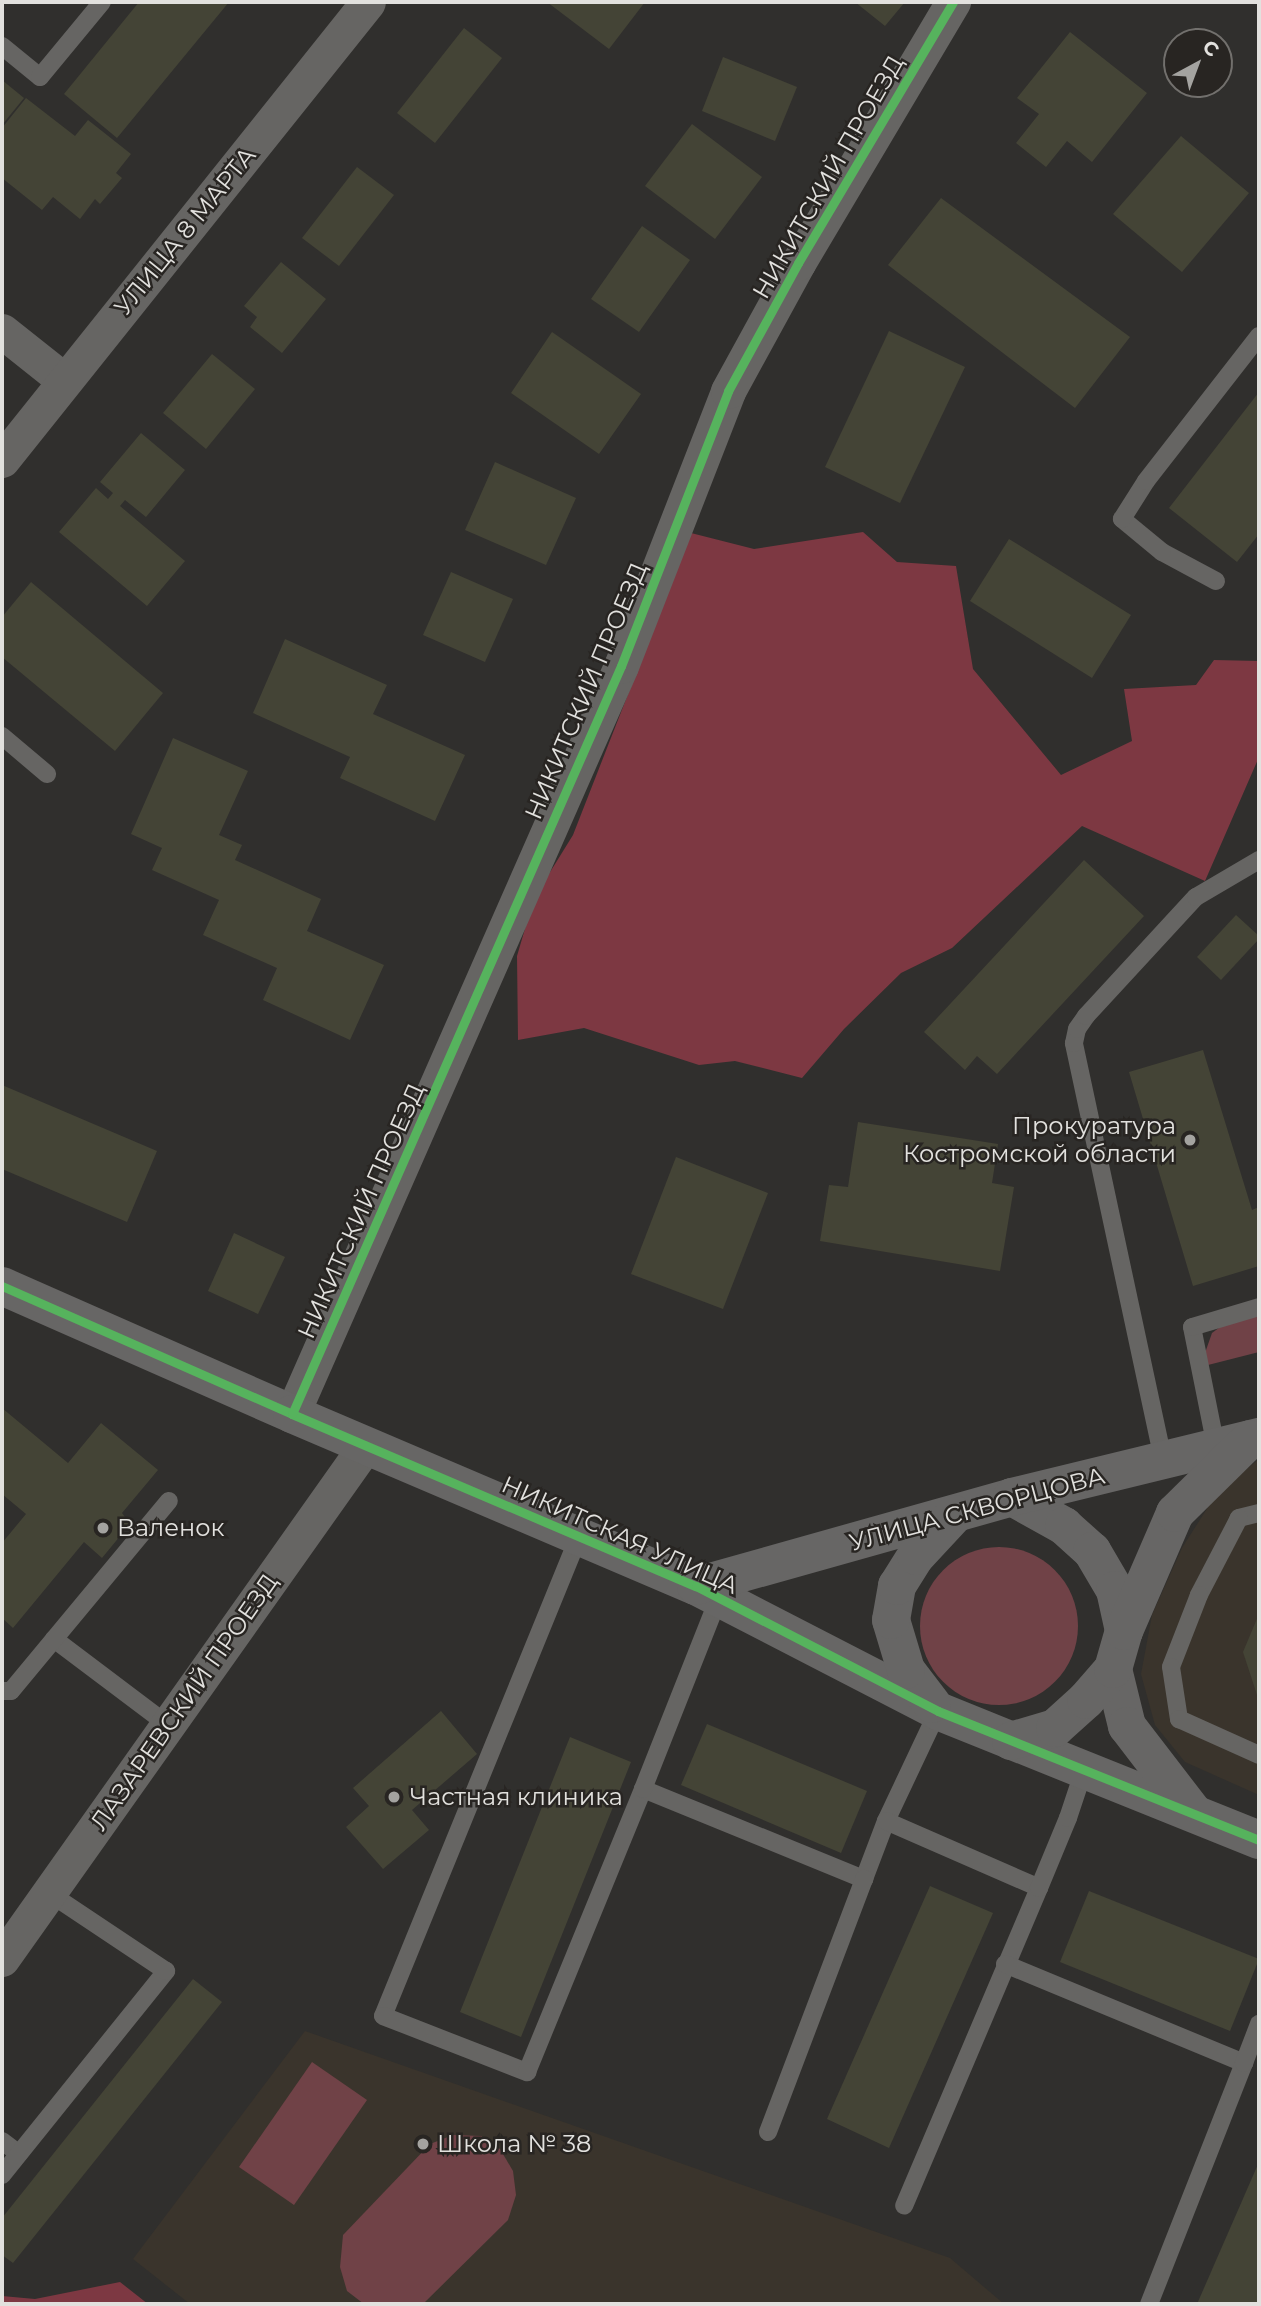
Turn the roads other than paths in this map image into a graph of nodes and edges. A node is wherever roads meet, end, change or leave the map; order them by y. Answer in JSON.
{"nodes":[{"id":1,"x":102,"y":2,"type":"edge"},
{"id":2,"x":368,"y":2,"type":"edge"},
{"id":3,"x":953,"y":2,"type":"edge"},
{"id":4,"x":2,"y":46,"type":"edge"},
{"id":5,"x":2,"y":331,"type":"edge"},
{"id":6,"x":1259,"y":336,"type":"edge"},
{"id":7,"x":65,"y":381,"type":"junction"},
{"id":8,"x":2,"y":460,"type":"edge"},
{"id":9,"x":1216,"y":581,"type":"dead end"},
{"id":10,"x":2,"y":736,"type":"edge"},
{"id":11,"x":47,"y":774,"type":"dead end"},
{"id":12,"x":1259,"y":860,"type":"edge"},
{"id":13,"x":2,"y":1286,"type":"edge"},
{"id":14,"x":1259,"y":1307,"type":"edge"},
{"id":15,"x":292,"y":1414,"type":"junction"},
{"id":16,"x":1242,"y":1441,"type":"edge"},
{"id":17,"x":366,"y":1445,"type":"junction"},
{"id":18,"x":1163,"y":1459,"type":"junction"},
{"id":19,"x":1012,"y":1497,"type":"junction"},
{"id":20,"x":169,"y":1501,"type":"dead end"},
{"id":21,"x":1259,"y":1513,"type":"edge"},
{"id":22,"x":955,"y":1514,"type":"junction"},
{"id":23,"x":579,"y":1536,"type":"junction"},
{"id":24,"x":708,"y":1592,"type":"junction"},
{"id":25,"x":1124,"y":1631,"type":"junction"},
{"id":26,"x":54,"y":1639,"type":"junction"},
{"id":27,"x":1113,"y":1669,"type":"junction"},
{"id":28,"x":2,"y":1690,"type":"edge"},
{"id":29,"x":938,"y":1711,"type":"junction"},
{"id":30,"x":167,"y":1724,"type":"junction"},
{"id":31,"x":1011,"y":1741,"type":"junction"},
{"id":32,"x":1259,"y":1755,"type":"edge"},
{"id":33,"x":1084,"y":1770,"type":"junction"},
{"id":34,"x":643,"y":1789,"type":"junction"},
{"id":35,"x":1193,"y":1812,"type":"junction"},
{"id":36,"x":886,"y":1821,"type":"junction"},
{"id":37,"x":1259,"y":1840,"type":"edge"},
{"id":38,"x":864,"y":1879,"type":"junction"},
{"id":39,"x":1039,"y":1888,"type":"junction"},
{"id":40,"x":48,"y":1893,"type":"junction"},
{"id":41,"x":2,"y":1959,"type":"edge"},
{"id":42,"x":1005,"y":1964,"type":"junction"},
{"id":43,"x":1259,"y":2024,"type":"edge"},
{"id":44,"x":1244,"y":2063,"type":"junction"},
{"id":45,"x":768,"y":2132,"type":"dead end"},
{"id":46,"x":2,"y":2141,"type":"edge"},
{"id":47,"x":19,"y":2154,"type":"junction"},
{"id":48,"x":2,"y":2175,"type":"edge"},
{"id":49,"x":904,"y":2206,"type":"dead end"},
{"id":50,"x":1149,"y":2304,"type":"edge"}],
"edges":[{"from":1,"to":4,"type":"lane"},
{"from":2,"to":7,"type":"street","name":"УЛИЦА 8 МАРТА"},
{"from":3,"to":15,"type":"street","name":"НИКИТСКИЙ ПРОЕЗД"},
{"from":5,"to":7,"type":"street"},
{"from":6,"to":9,"type":"lane"},
{"from":7,"to":8,"type":"street","name":"УЛИЦА 8 МАРТА"},
{"from":10,"to":11,"type":"lane"},
{"from":12,"to":18,"type":"lane"},
{"from":13,"to":15,"type":"street","name":"НИКИТСКАЯ УЛИЦА"},
{"from":14,"to":16,"type":"lane"},
{"from":15,"to":17,"type":"street","name":"НИКИТСКАЯ УЛИЦА"},
{"from":16,"to":18,"type":"street","name":"УЛИЦА СКВОРЦОВА"},
{"from":16,"to":25,"type":"street"},
{"from":17,"to":23,"type":"street","name":"НИКИТСКАЯ УЛИЦА"},
{"from":17,"to":30,"type":"street","name":"ЛАЗАРЕВСКИЙ ПРОЕЗД"},
{"from":18,"to":19,"type":"street","name":"УЛИЦА СКВОРЦОВА"},
{"from":19,"to":22,"type":"street","name":"УЛИЦА СКВОРЦОВА"},
{"from":19,"to":25,"type":"street"},
{"from":20,"to":26,"type":"lane"},
{"from":21,"to":32,"type":"lane"},
{"from":22,"to":24,"type":"street","name":"УЛИЦА СКВОРЦОВА"},
{"from":22,"to":29,"type":"street"},
{"from":23,"to":24,"type":"street","name":"НИКИТСКАЯ УЛИЦА"},
{"from":23,"to":34,"type":"lane"},
{"from":24,"to":29,"type":"street","name":"НИКИТСКАЯ УЛИЦА"},
{"from":24,"to":34,"type":"lane"},
{"from":25,"to":27,"type":"street"},
{"from":26,"to":28,"type":"lane"},
{"from":26,"to":30,"type":"lane"},
{"from":27,"to":31,"type":"street"},
{"from":27,"to":35,"type":"street"},
{"from":29,"to":31,"type":"street","name":"НИКИТСКАЯ УЛИЦА"},
{"from":29,"to":36,"type":"lane"},
{"from":30,"to":40,"type":"street","name":"ЛАЗАРЕВСКИЙ ПРОЕЗД"},
{"from":31,"to":33,"type":"street","name":"НИКИТСКАЯ УЛИЦА"},
{"from":33,"to":35,"type":"street","name":"НИКИТСКАЯ УЛИЦА"},
{"from":33,"to":39,"type":"lane"},
{"from":34,"to":38,"type":"lane"},
{"from":35,"to":37,"type":"street","name":"НИКИТСКАЯ УЛИЦА"},
{"from":36,"to":38,"type":"lane"},
{"from":36,"to":39,"type":"lane"},
{"from":38,"to":45,"type":"lane"},
{"from":39,"to":42,"type":"lane"},
{"from":40,"to":41,"type":"street","name":"ЛАЗАРЕВСКИЙ ПРОЕЗД"},
{"from":40,"to":47,"type":"lane"},
{"from":42,"to":44,"type":"lane"},
{"from":42,"to":49,"type":"lane"},
{"from":43,"to":44,"type":"lane"},
{"from":44,"to":50,"type":"lane"},
{"from":46,"to":47,"type":"lane"},
{"from":47,"to":48,"type":"lane"}]}
